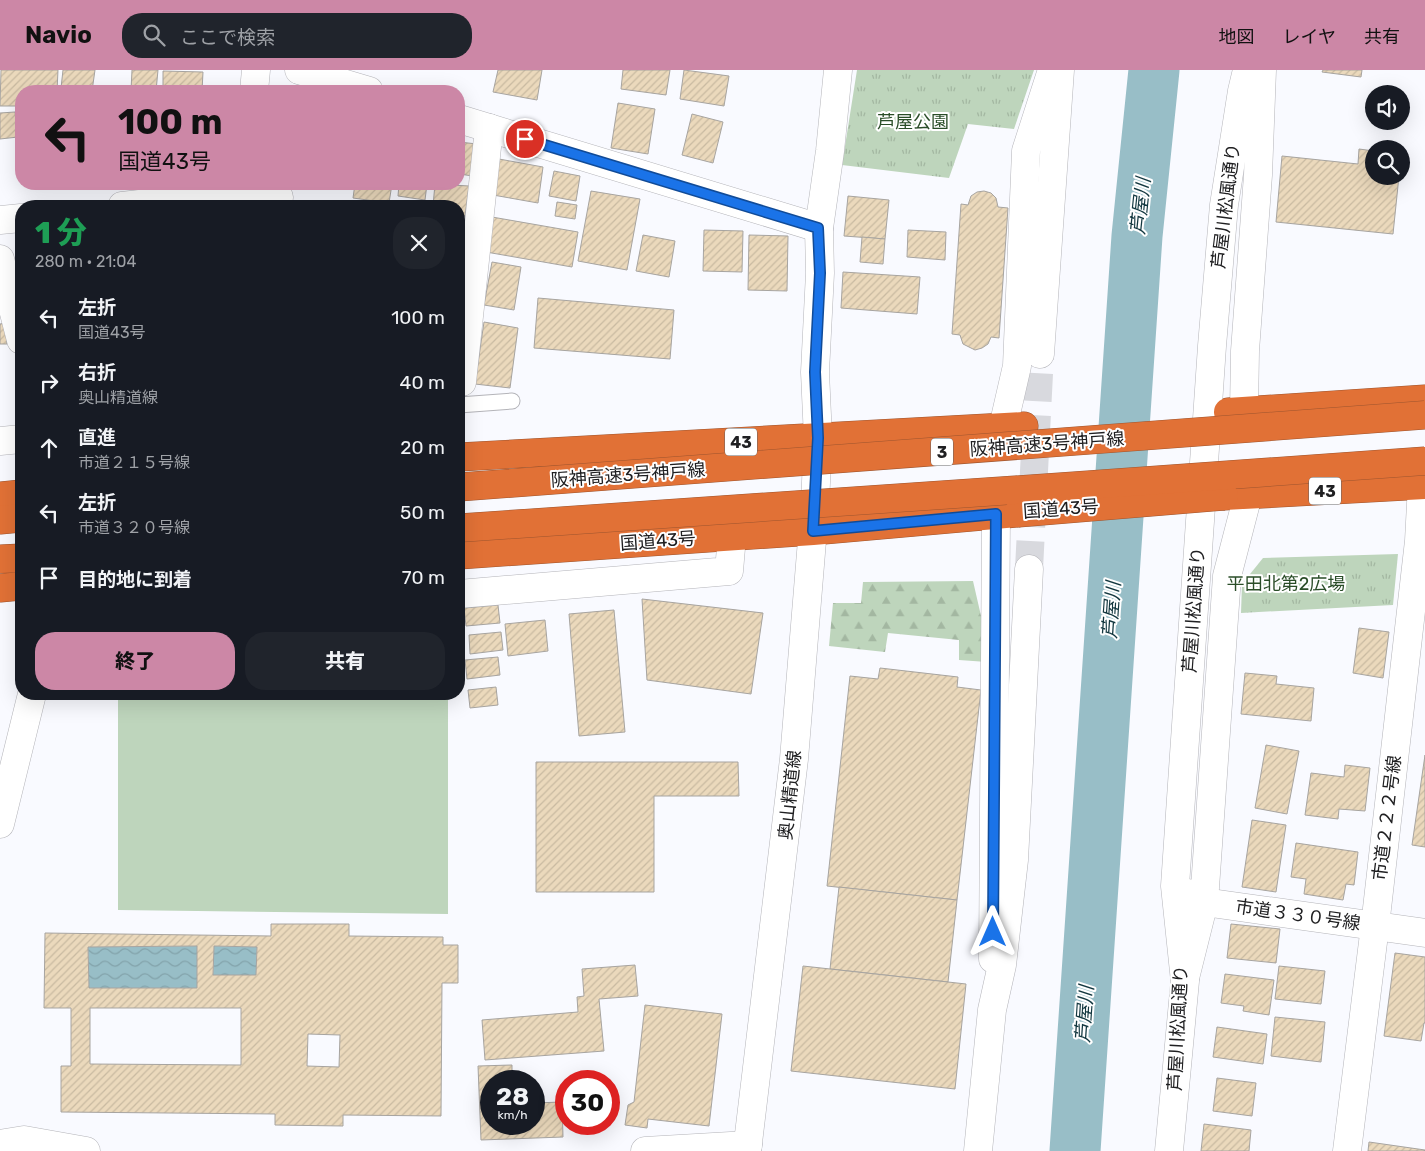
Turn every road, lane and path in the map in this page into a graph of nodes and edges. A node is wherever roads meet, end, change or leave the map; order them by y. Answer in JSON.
{"nodes":[{"id":1,"x":256,"y":70,"type":"edge"},
{"id":2,"x":299,"y":70,"type":"edge"},
{"id":3,"x":838,"y":70,"type":"edge"},
{"id":4,"x":1052,"y":70,"type":"edge"},
{"id":5,"x":1060,"y":70,"type":"edge"},
{"id":6,"x":1247,"y":70,"type":"edge"},
{"id":7,"x":1262,"y":70,"type":"edge"},
{"id":8,"x":255,"y":85,"type":"edge"},
{"id":9,"x":349,"y":85,"type":"edge"},
{"id":10,"x":465,"y":121,"type":"edge"},
{"id":11,"x":489,"y":128,"type":"junction"},
{"id":12,"x":246,"y":194,"type":"edge"},
{"id":13,"x":217,"y":200,"type":"edge"},
{"id":14,"x":279,"y":200,"type":"edge"},
{"id":15,"x":15,"y":219,"type":"edge"},
{"id":16,"x":0,"y":220,"type":"edge"},
{"id":17,"x":818,"y":228,"type":"junction"},
{"id":18,"x":0,"y":259,"type":"edge"},
{"id":19,"x":15,"y":317,"type":"edge"},
{"id":20,"x":465,"y":348,"type":"edge"},
{"id":21,"x":1040,"y":354,"type":"tunnel mouth"},
{"id":22,"x":465,"y":395,"type":"edge"},
{"id":23,"x":1425,"y":399,"type":"edge"},
{"id":24,"x":512,"y":401,"type":"dead end"},
{"id":25,"x":1236,"y":412,"type":"junction"},
{"id":26,"x":1425,"y":415,"type":"edge"},
{"id":27,"x":1013,"y":427,"type":"junction"},
{"id":28,"x":818,"y":438,"type":"junction"},
{"id":29,"x":15,"y":439,"type":"edge"},
{"id":30,"x":0,"y":440,"type":"edge"},
{"id":31,"x":465,"y":457,"type":"edge"},
{"id":32,"x":1424,"y":477,"type":"edge"},
{"id":33,"x":465,"y":487,"type":"edge"},
{"id":34,"x":15,"y":495,"type":"edge"},
{"id":35,"x":0,"y":496,"type":"edge"},
{"id":36,"x":1236,"y":496,"type":"junction"},
{"id":37,"x":1007,"y":513,"type":"junction"},
{"id":38,"x":15,"y":519,"type":"edge"},
{"id":39,"x":0,"y":520,"type":"edge"},
{"id":40,"x":465,"y":528,"type":"edge"},
{"id":41,"x":813,"y":531,"type":"junction"},
{"id":42,"x":732,"y":536,"type":"junction"},
{"id":43,"x":465,"y":555,"type":"edge"},
{"id":44,"x":15,"y":558,"type":"edge"},
{"id":45,"x":0,"y":559,"type":"edge"},
{"id":46,"x":1029,"y":569,"type":"tunnel mouth"},
{"id":47,"x":15,"y":587,"type":"edge"},
{"id":48,"x":0,"y":588,"type":"edge"},
{"id":49,"x":465,"y":593,"type":"edge"},
{"id":50,"x":31,"y":700,"type":"edge"},
{"id":51,"x":0,"y":824,"type":"edge"},
{"id":52,"x":1175,"y":886,"type":"junction"},
{"id":53,"x":1204,"y":902,"type":"junction"},
{"id":54,"x":1375,"y":926,"type":"junction"},
{"id":55,"x":1425,"y":933,"type":"edge"},
{"id":56,"x":1185,"y":982,"type":"junction"},
{"id":57,"x":992,"y":1010,"type":"junction"},
{"id":58,"x":0,"y":1144,"type":"edge"},
{"id":59,"x":748,"y":1148,"type":"edge"},
{"id":60,"x":86,"y":1151,"type":"edge"},
{"id":61,"x":645,"y":1151,"type":"edge"},
{"id":62,"x":978,"y":1151,"type":"edge"},
{"id":63,"x":1170,"y":1151,"type":"edge"},
{"id":64,"x":1347,"y":1151,"type":"edge"}],
"edges":[{"from":1,"to":8,"type":"street"},
{"from":2,"to":9,"type":"street"},
{"from":3,"to":17,"type":"street","name":"奥山精道線"},
{"from":4,"to":27,"type":"street"},
{"from":5,"to":21,"type":"street"},
{"from":6,"to":52,"type":"street","name":"芦屋川松風通り"},
{"from":7,"to":25,"type":"street"},
{"from":10,"to":11,"type":"street"},
{"from":11,"to":17,"type":"street"},
{"from":11,"to":20,"type":"street"},
{"from":12,"to":13,"type":"street"},
{"from":12,"to":14,"type":"street"},
{"from":15,"to":16,"type":"street"},
{"from":17,"to":28,"type":"street","name":"奥山精道線"},
{"from":18,"to":19,"type":"street"},
{"from":22,"to":24,"type":"lane"},
{"from":23,"to":25,"type":"highway","number":"43"},
{"from":25,"to":27,"type":"highway","number":"43"},
{"from":26,"to":33,"type":"highway","name":"阪神高速3号神戸線","number":"3","bridge":true},
{"from":27,"to":28,"type":"highway","number":"43"},
{"from":28,"to":31,"type":"highway","number":"43"},
{"from":28,"to":41,"type":"street","name":"奥山精道線"},
{"from":29,"to":30,"type":"street"},
{"from":32,"to":36,"type":"highway","name":"国道43号","number":"43"},
{"from":32,"to":40,"type":"highway","bridge":true},
{"from":32,"to":54,"type":"street","name":"市道２２２号線"},
{"from":34,"to":35,"type":"highway"},
{"from":36,"to":37,"type":"highway","name":"国道43号","number":"43","bridge":true},
{"from":36,"to":53,"type":"street"},
{"from":37,"to":41,"type":"highway","name":"国道43号","number":"43"},
{"from":37,"to":57,"type":"street"},
{"from":38,"to":39,"type":"highway"},
{"from":41,"to":42,"type":"highway","name":"国道43号","number":"43"},
{"from":41,"to":59,"type":"street","name":"奥山精道線"},
{"from":42,"to":43,"type":"highway","name":"国道43号","number":"43"},
{"from":42,"to":49,"type":"street"},
{"from":44,"to":45,"type":"highway"},
{"from":46,"to":57,"type":"street"},
{"from":47,"to":48,"type":"highway"},
{"from":50,"to":51,"type":"street"},
{"from":52,"to":53,"type":"street","name":"市道３３０号線"},
{"from":52,"to":56,"type":"street","name":"芦屋川松風通り"},
{"from":53,"to":54,"type":"street","name":"市道３３０号線"},
{"from":53,"to":56,"type":"street"},
{"from":54,"to":55,"type":"street","name":"市道３３０号線"},
{"from":54,"to":64,"type":"street","name":"市道２２２号線"},
{"from":56,"to":63,"type":"street","name":"芦屋川松風通り"},
{"from":57,"to":62,"type":"street"},
{"from":58,"to":60,"type":"street"},
{"from":59,"to":61,"type":"street"}]}
